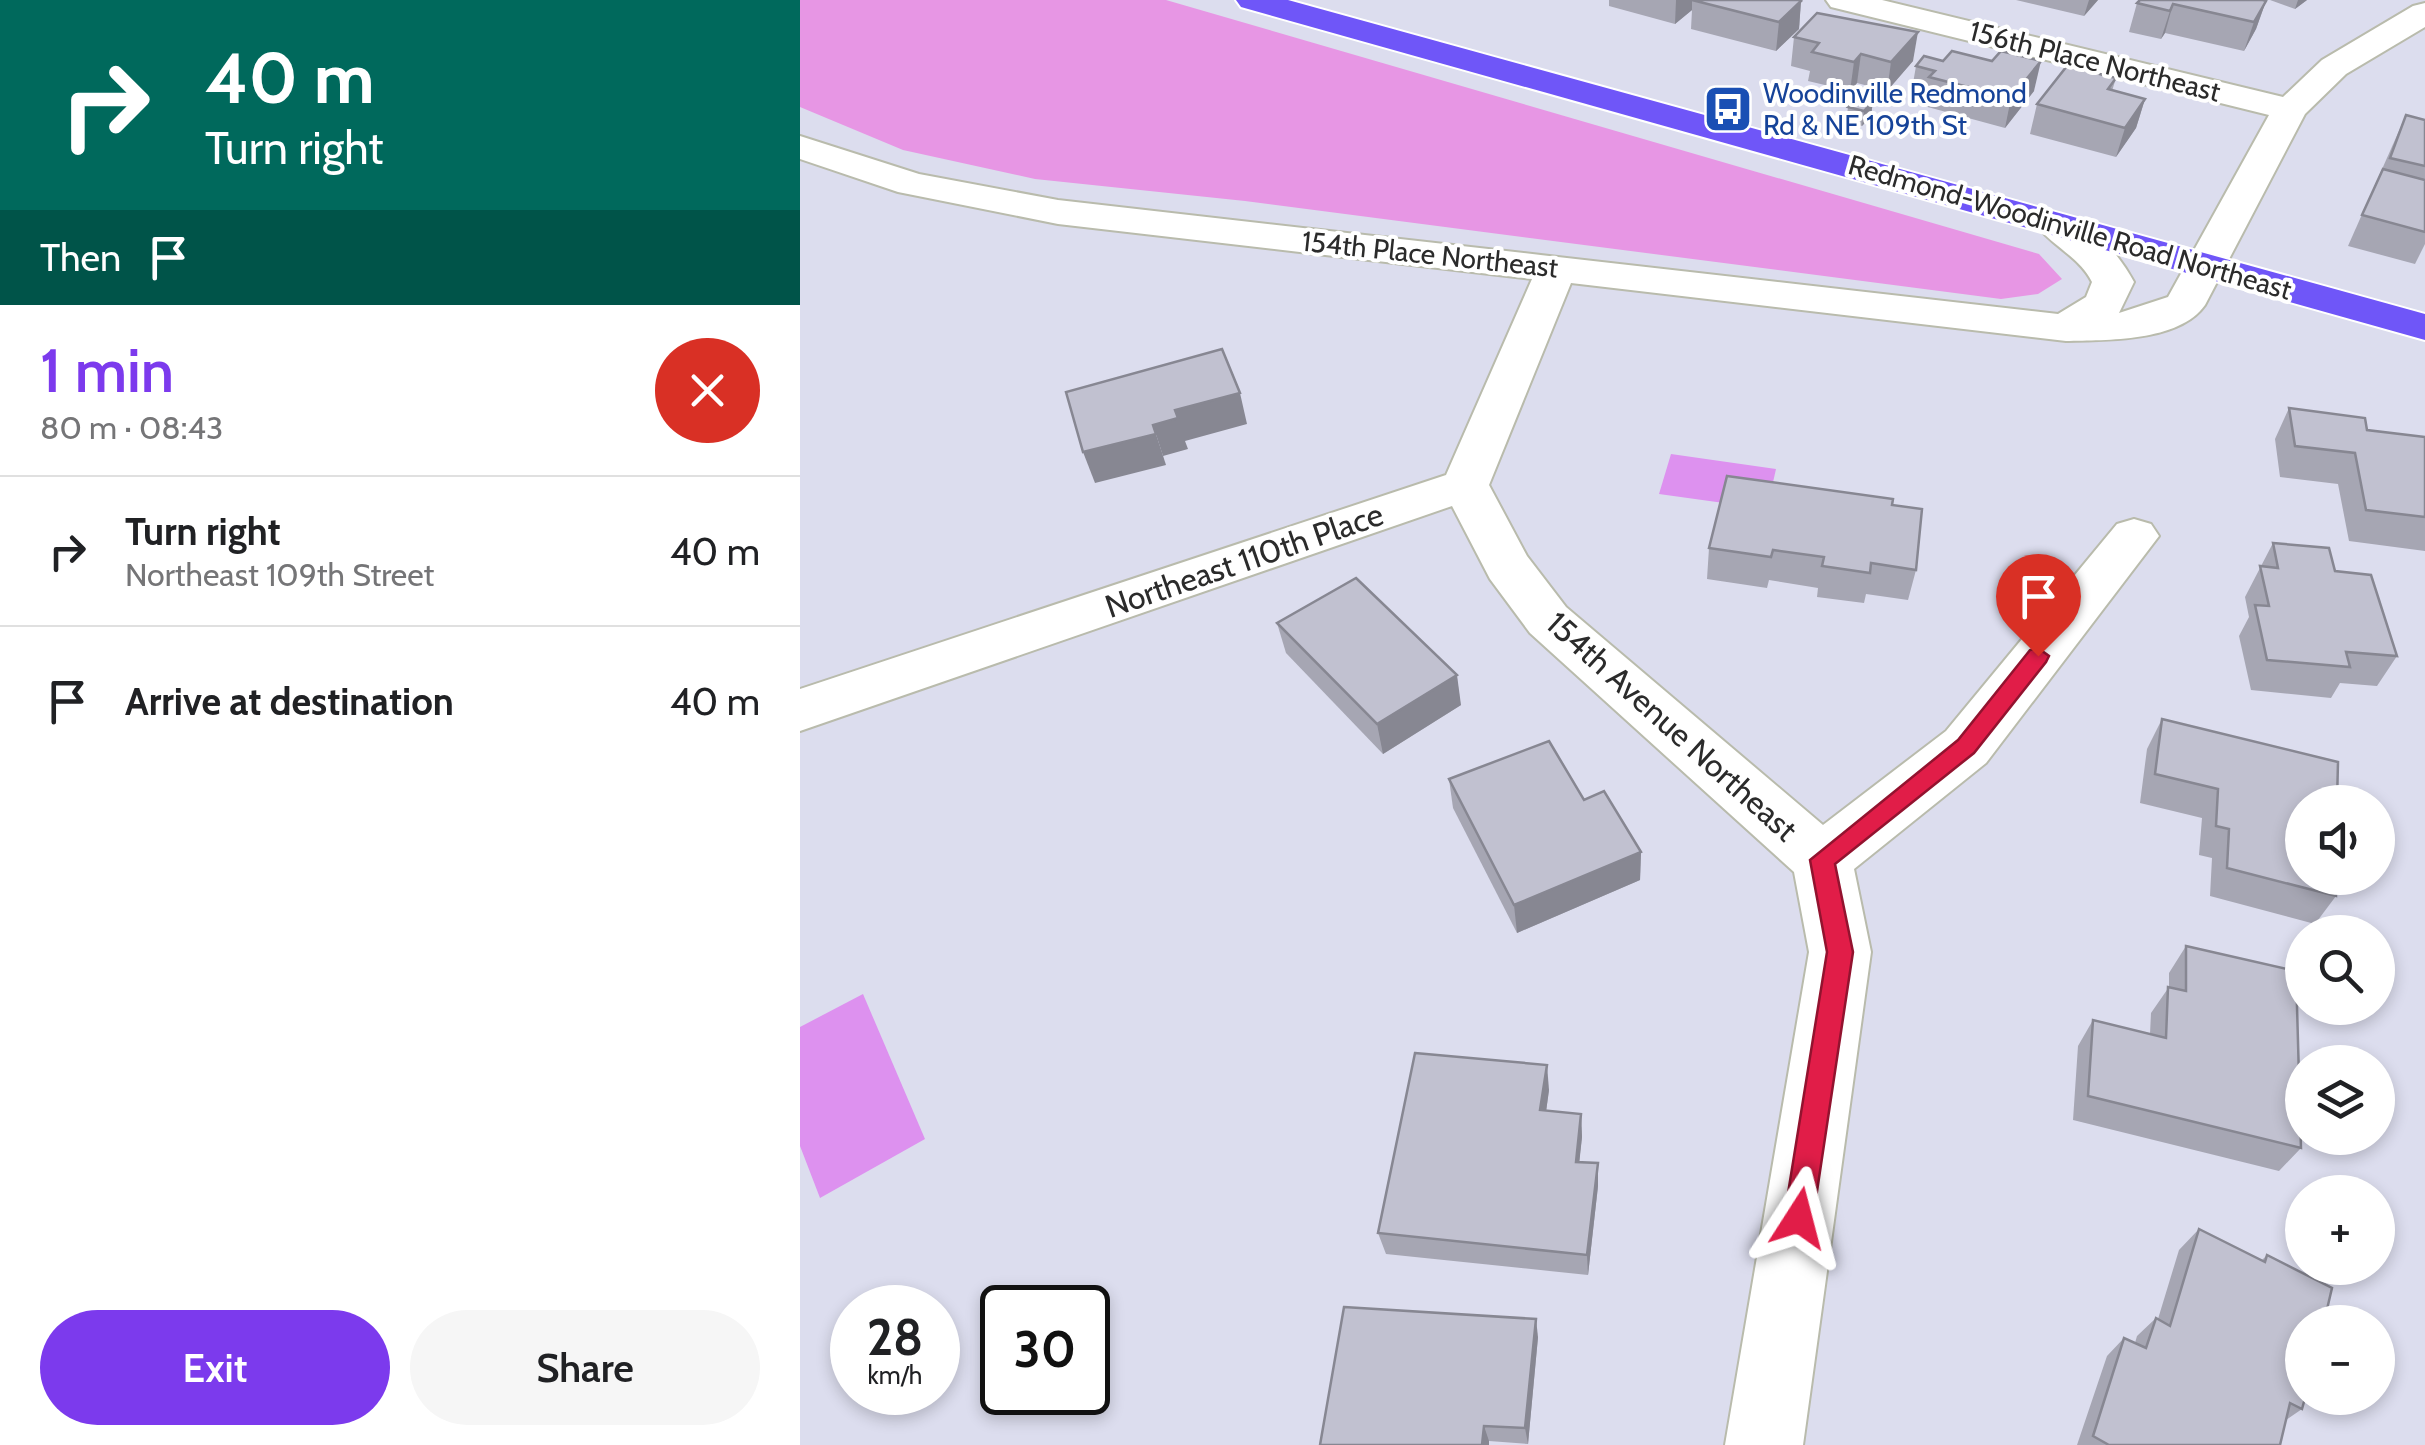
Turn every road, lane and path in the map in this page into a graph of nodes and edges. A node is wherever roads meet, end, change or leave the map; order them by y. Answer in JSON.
{"nodes":[{"id":1,"x":1252,"y":0,"type":"edge"},
{"id":2,"x":1842,"y":0,"type":"edge"},
{"id":3,"x":2425,"y":14,"type":"edge"},
{"id":4,"x":2290,"y":109,"type":"junction"},
{"id":5,"x":800,"y":148,"type":"edge"},
{"id":6,"x":2055,"y":223,"type":"junction"},
{"id":7,"x":2209,"y":265,"type":"junction"},
{"id":8,"x":1557,"y":268,"type":"junction"},
{"id":9,"x":2425,"y":327,"type":"edge"},
{"id":10,"x":2066,"y":328,"type":"junction"},
{"id":11,"x":1466,"y":486,"type":"junction"},
{"id":12,"x":2134,"y":536,"type":"dead end"},
{"id":13,"x":800,"y":710,"type":"edge"},
{"id":14,"x":1822,"y":860,"type":"junction"},
{"id":15,"x":1764,"y":1445,"type":"edge"}],
"edges":[{"from":1,"to":6,"type":"main road","name":"Redmond-Woodinville Road Northeast"},
{"from":2,"to":4,"type":"street","name":"156th Place Northeast"},
{"from":3,"to":4,"type":"street","name":"154th Place Northeast"},
{"from":4,"to":7,"type":"street","name":"154th Place Northeast"},
{"from":5,"to":8,"type":"street","name":"154th Place Northeast"},
{"from":6,"to":7,"type":"main road","name":"Redmond-Woodinville Road Northeast"},
{"from":6,"to":10,"type":"street"},
{"from":7,"to":9,"type":"main road","name":"Redmond-Woodinville Road Northeast"},
{"from":7,"to":10,"type":"street","name":"154th Place Northeast"},
{"from":8,"to":10,"type":"street","name":"154th Place Northeast"},
{"from":8,"to":11,"type":"street"},
{"from":11,"to":13,"type":"street","name":"Northeast 110th Place"},
{"from":11,"to":14,"type":"street","name":"154th Avenue Northeast"},
{"from":12,"to":14,"type":"street"},
{"from":14,"to":15,"type":"street"}]}
